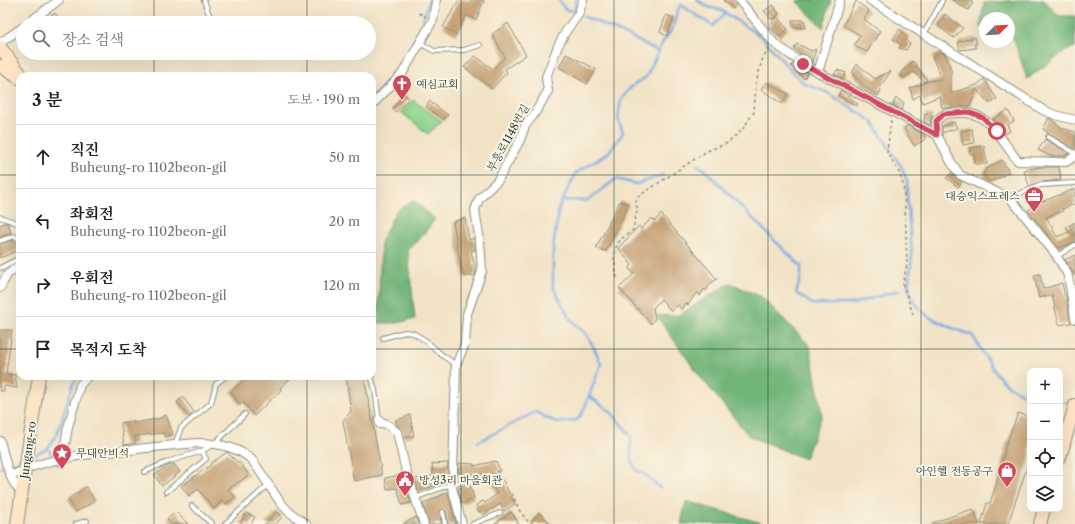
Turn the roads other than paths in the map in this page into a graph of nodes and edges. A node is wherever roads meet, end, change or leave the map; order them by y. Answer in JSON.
{"nodes":[{"id":1,"x":59,"y":0,"type":"edge"},
{"id":2,"x":204,"y":0,"type":"edge"},
{"id":3,"x":436,"y":0,"type":"edge"},
{"id":4,"x":583,"y":0,"type":"edge"},
{"id":5,"x":739,"y":0,"type":"edge"},
{"id":6,"x":840,"y":0,"type":"edge"},
{"id":7,"x":870,"y":0,"type":"edge"},
{"id":8,"x":942,"y":1,"type":"dead end"},
{"id":9,"x":37,"y":16,"type":"edge"},
{"id":10,"x":210,"y":16,"type":"edge"},
{"id":11,"x":16,"y":32,"type":"edge"},
{"id":12,"x":923,"y":34,"type":"junction"},
{"id":13,"x":0,"y":43,"type":"edge"},
{"id":14,"x":420,"y":43,"type":"junction"},
{"id":15,"x":480,"y":45,"type":"dead end"},
{"id":16,"x":0,"y":47,"type":"edge"},
{"id":17,"x":0,"y":66,"type":"edge"},
{"id":18,"x":19,"y":72,"type":"edge"},
{"id":19,"x":818,"y":72,"type":"junction"},
{"id":20,"x":16,"y":75,"type":"edge"},
{"id":21,"x":376,"y":101,"type":"edge"},
{"id":22,"x":1075,"y":120,"type":"edge"},
{"id":23,"x":937,"y":135,"type":"junction"},
{"id":24,"x":1048,"y":137,"type":"dead end"},
{"id":25,"x":1075,"y":155,"type":"edge"},
{"id":26,"x":1075,"y":183,"type":"edge"},
{"id":27,"x":1011,"y":198,"type":"junction"},
{"id":28,"x":0,"y":217,"type":"edge"},
{"id":29,"x":16,"y":223,"type":"edge"},
{"id":30,"x":16,"y":237,"type":"edge"},
{"id":31,"x":0,"y":241,"type":"edge"},
{"id":32,"x":1074,"y":246,"type":"edge"},
{"id":33,"x":1057,"y":256,"type":"junction"},
{"id":34,"x":16,"y":260,"type":"edge"},
{"id":35,"x":1,"y":267,"type":"edge"},
{"id":36,"x":16,"y":267,"type":"edge"},
{"id":37,"x":7,"y":275,"type":"junction"},
{"id":38,"x":1,"y":286,"type":"edge"},
{"id":39,"x":1075,"y":319,"type":"edge"},
{"id":40,"x":383,"y":338,"type":"dead end"},
{"id":41,"x":456,"y":365,"type":"junction"},
{"id":42,"x":38,"y":380,"type":"edge"},
{"id":43,"x":84,"y":380,"type":"edge"},
{"id":44,"x":221,"y":380,"type":"edge"},
{"id":45,"x":372,"y":380,"type":"edge"},
{"id":46,"x":1075,"y":405,"type":"edge"},
{"id":47,"x":245,"y":414,"type":"dead end"},
{"id":48,"x":378,"y":423,"type":"joint"},
{"id":49,"x":0,"y":441,"type":"edge"},
{"id":50,"x":215,"y":443,"type":"junction"},
{"id":51,"x":175,"y":445,"type":"junction"},
{"id":52,"x":1063,"y":447,"type":"edge"},
{"id":53,"x":202,"y":451,"type":"junction"},
{"id":54,"x":64,"y":459,"type":"junction"},
{"id":55,"x":26,"y":461,"type":"junction"},
{"id":56,"x":144,"y":472,"type":"dead end"},
{"id":57,"x":10,"y":473,"type":"junction"},
{"id":58,"x":478,"y":480,"type":"dead end"},
{"id":59,"x":451,"y":484,"type":"junction"},
{"id":60,"x":268,"y":485,"type":"junction"},
{"id":61,"x":166,"y":492,"type":"dead end"},
{"id":62,"x":22,"y":493,"type":"junction"},
{"id":63,"x":415,"y":498,"type":"junction"},
{"id":64,"x":192,"y":506,"type":"dead end"},
{"id":65,"x":443,"y":512,"type":"dead end"},
{"id":66,"x":1043,"y":512,"type":"edge"},
{"id":67,"x":500,"y":513,"type":"dead end"},
{"id":68,"x":88,"y":521,"type":"dead end"},
{"id":69,"x":17,"y":524,"type":"edge"},
{"id":70,"x":76,"y":524,"type":"edge"},
{"id":71,"x":212,"y":524,"type":"edge"},
{"id":72,"x":225,"y":524,"type":"edge"},
{"id":73,"x":306,"y":524,"type":"edge"},
{"id":74,"x":424,"y":524,"type":"edge"},
{"id":75,"x":445,"y":524,"type":"edge"},
{"id":76,"x":462,"y":524,"type":"edge"},
{"id":77,"x":473,"y":524,"type":"edge"},
{"id":78,"x":1040,"y":524,"type":"edge"}],
"edges":[{"from":1,"to":9,"type":"street"},
{"from":2,"to":10,"type":"lane"},
{"from":3,"to":14,"type":"street"},
{"from":4,"to":41,"type":"street","name":"부흥로1148번길"},
{"from":5,"to":19,"type":"street"},
{"from":6,"to":19,"type":"street"},
{"from":7,"to":12,"type":"street"},
{"from":8,"to":12,"type":"lane"},
{"from":11,"to":13,"type":"street"},
{"from":12,"to":22,"type":"street"},
{"from":14,"to":15,"type":"lane"},
{"from":14,"to":21,"type":"street"},
{"from":16,"to":18,"type":"main road"},
{"from":17,"to":20,"type":"main road"},
{"from":19,"to":23,"type":"street"},
{"from":23,"to":25,"type":"street"},
{"from":23,"to":27,"type":"street"},
{"from":24,"to":25,"type":"lane"},
{"from":26,"to":27,"type":"lane"},
{"from":27,"to":33,"type":"street"},
{"from":28,"to":29,"type":"lane"},
{"from":30,"to":31,"type":"lane"},
{"from":32,"to":33,"type":"lane"},
{"from":33,"to":39,"type":"street"},
{"from":34,"to":35,"type":"lane"},
{"from":35,"to":37,"type":"lane"},
{"from":36,"to":37,"type":"street"},
{"from":37,"to":38,"type":"street"},
{"from":40,"to":41,"type":"lane"},
{"from":41,"to":59,"type":"street","name":"부흥로1148번길"},
{"from":42,"to":55,"type":"main road","name":"Jungang-ro"},
{"from":43,"to":54,"type":"street"},
{"from":44,"to":51,"type":"lane"},
{"from":45,"to":48,"type":"lane"},
{"from":46,"to":52,"type":"main road"},
{"from":47,"to":50,"type":"lane"},
{"from":48,"to":63,"type":"street"},
{"from":49,"to":57,"type":"street"},
{"from":50,"to":51,"type":"street"},
{"from":50,"to":53,"type":"lane"},
{"from":50,"to":60,"type":"street"},
{"from":51,"to":54,"type":"street"},
{"from":53,"to":56,"type":"lane"},
{"from":53,"to":61,"type":"lane"},
{"from":54,"to":55,"type":"street"},
{"from":55,"to":57,"type":"street"},
{"from":55,"to":62,"type":"main road","name":"Jungang-ro"},
{"from":57,"to":62,"type":"street"},
{"from":58,"to":59,"type":"lane"},
{"from":59,"to":63,"type":"lane"},
{"from":59,"to":76,"type":"street","name":"부흥로1148번길"},
{"from":60,"to":72,"type":"lane"},
{"from":60,"to":73,"type":"street"},
{"from":62,"to":69,"type":"main road","name":"Jungang-ro"},
{"from":63,"to":74,"type":"street"},
{"from":64,"to":71,"type":"lane"},
{"from":65,"to":75,"type":"lane"},
{"from":66,"to":78,"type":"main road"},
{"from":67,"to":77,"type":"lane"},
{"from":68,"to":70,"type":"lane"}]}
